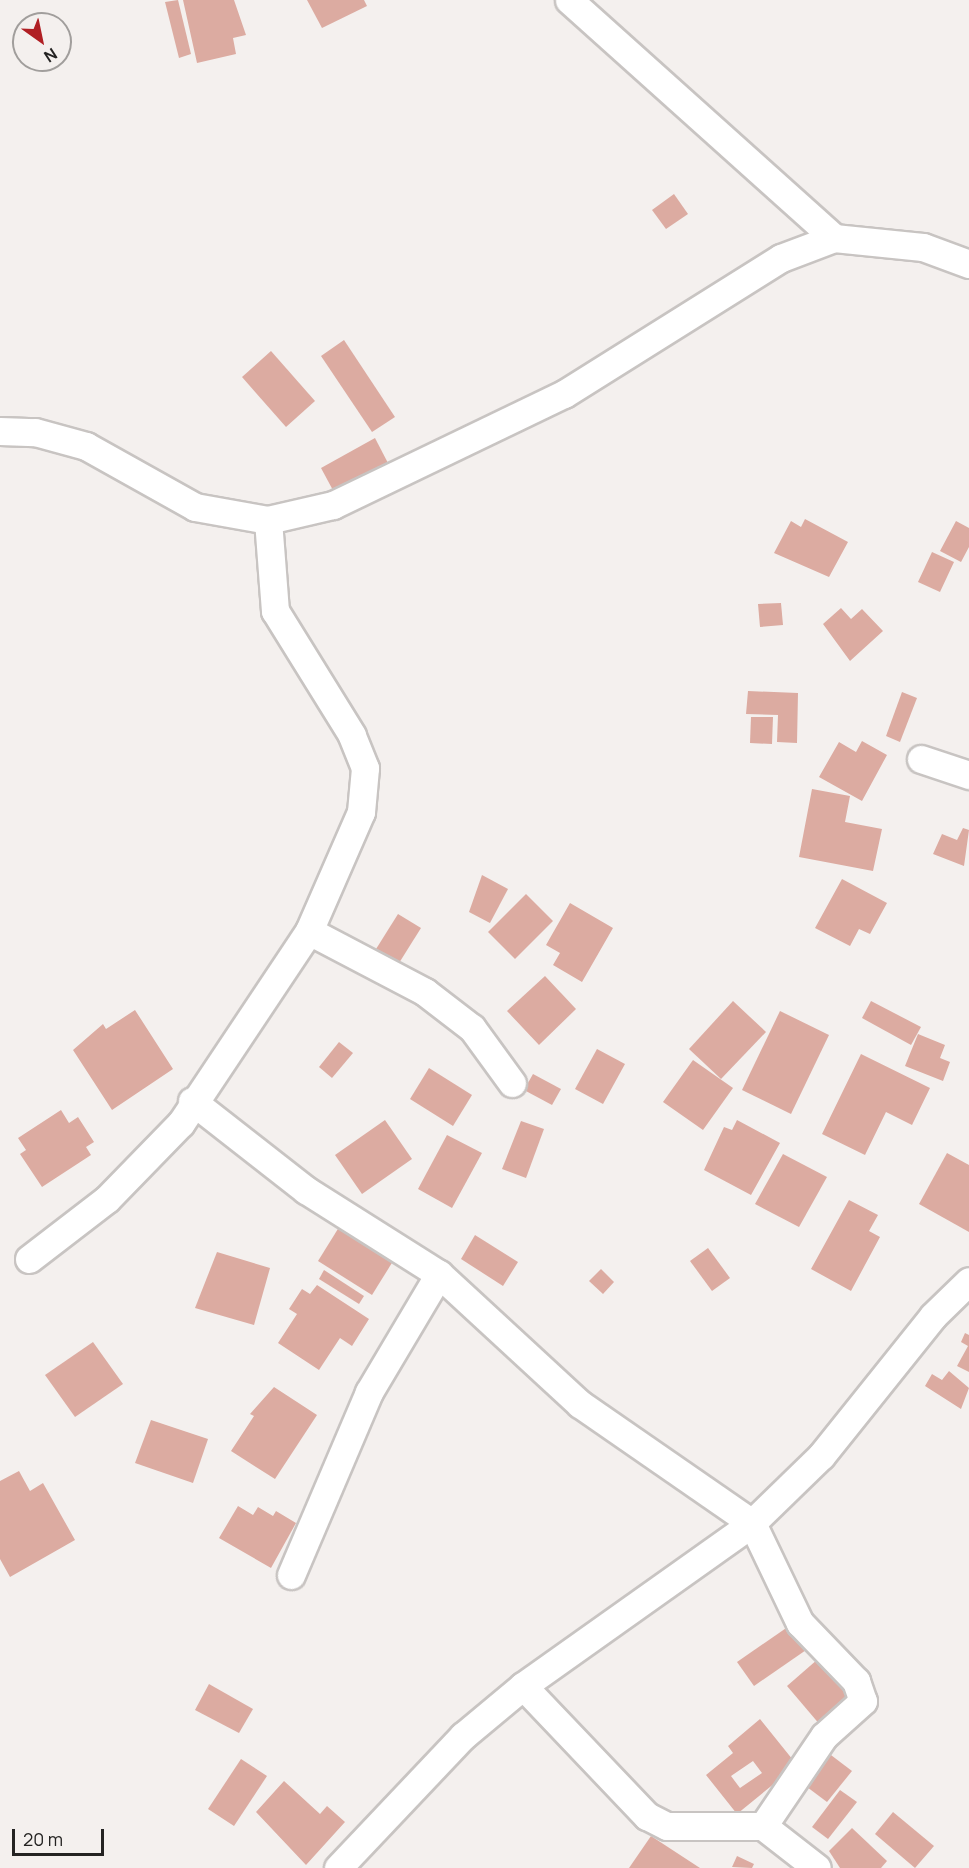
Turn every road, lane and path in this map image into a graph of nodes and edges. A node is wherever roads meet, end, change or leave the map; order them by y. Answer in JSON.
{"nodes":[{"id":1,"x":570,"y":0,"type":"edge"},
{"id":2,"x":834,"y":238,"type":"junction"},
{"id":3,"x":969,"y":264,"type":"edge"},
{"id":4,"x":0,"y":431,"type":"edge"},
{"id":5,"x":268,"y":520,"type":"junction"},
{"id":6,"x":921,"y":759,"type":"dead end"},
{"id":7,"x":969,"y":775,"type":"edge"},
{"id":8,"x":309,"y":931,"type":"junction"},
{"id":9,"x":512,"y":1083,"type":"dead end"},
{"id":10,"x":192,"y":1101,"type":"junction"},
{"id":11,"x":29,"y":1259,"type":"dead end"},
{"id":12,"x":439,"y":1274,"type":"junction"},
{"id":13,"x":969,"y":1281,"type":"edge"},
{"id":14,"x":752,"y":1523,"type":"junction"},
{"id":15,"x":291,"y":1575,"type":"dead end"},
{"id":16,"x":523,"y":1686,"type":"junction"},
{"id":17,"x":763,"y":1826,"type":"junction"},
{"id":18,"x":338,"y":1868,"type":"edge"},
{"id":19,"x":816,"y":1868,"type":"edge"}],
"edges":[{"from":1,"to":2,"type":"street"},
{"from":2,"to":3,"type":"street"},
{"from":2,"to":5,"type":"street"},
{"from":4,"to":5,"type":"street"},
{"from":5,"to":8,"type":"street"},
{"from":6,"to":7,"type":"street"},
{"from":8,"to":9,"type":"street"},
{"from":8,"to":10,"type":"street"},
{"from":10,"to":11,"type":"street"},
{"from":10,"to":12,"type":"street"},
{"from":12,"to":14,"type":"street"},
{"from":12,"to":15,"type":"street"},
{"from":13,"to":14,"type":"street"},
{"from":14,"to":16,"type":"street"},
{"from":14,"to":17,"type":"street"},
{"from":16,"to":17,"type":"street"},
{"from":16,"to":18,"type":"street"},
{"from":17,"to":19,"type":"street"}]}
